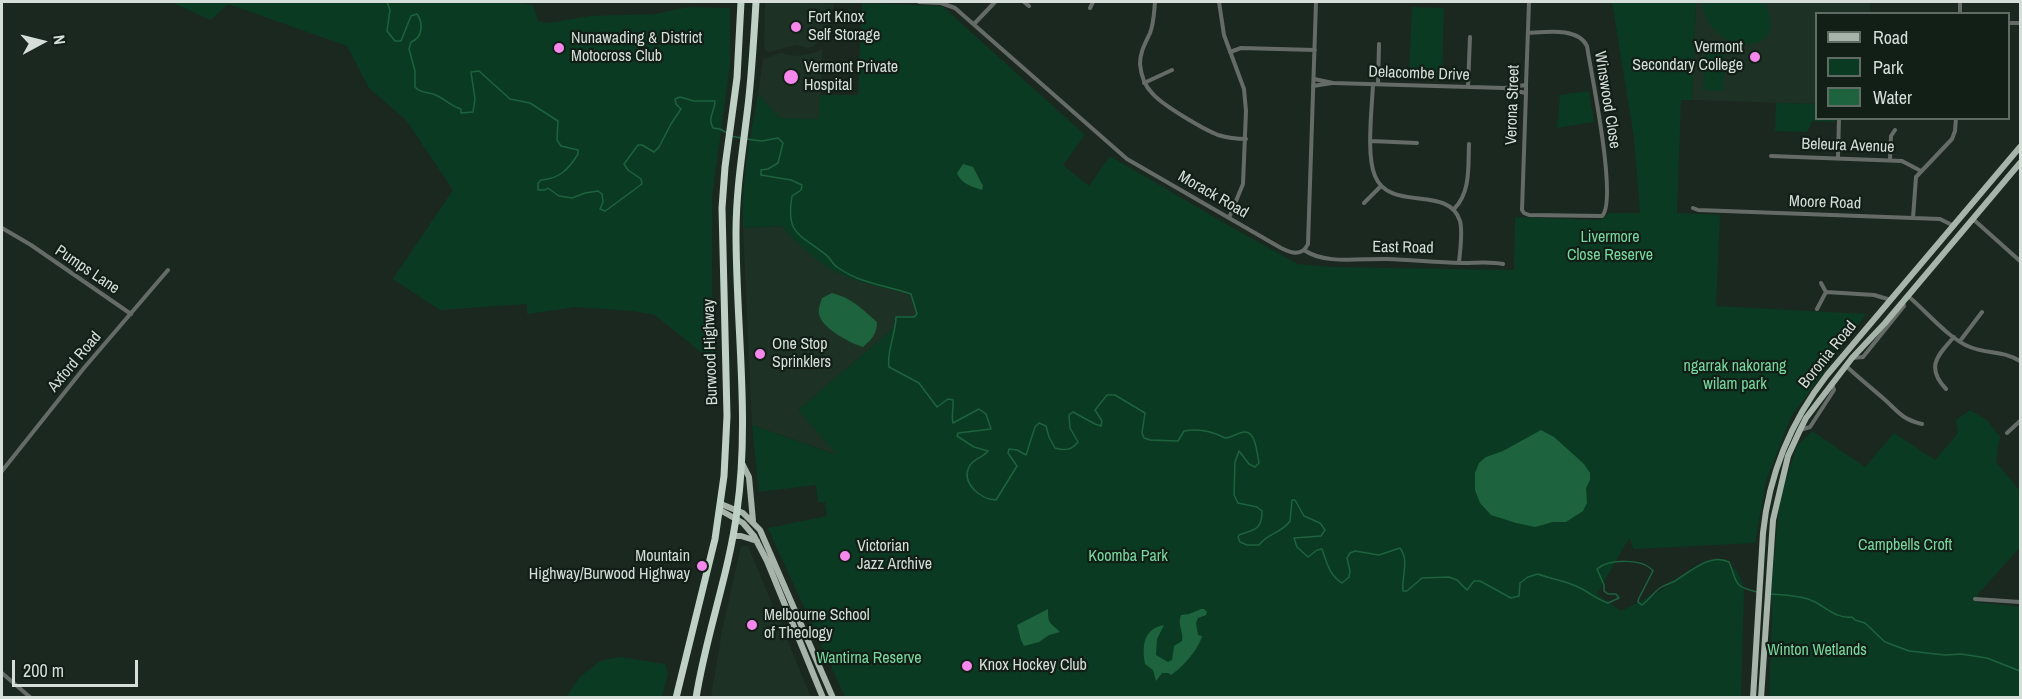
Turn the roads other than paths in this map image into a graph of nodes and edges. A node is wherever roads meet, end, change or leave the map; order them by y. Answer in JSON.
{"nodes":[{"id":1,"x":741,"y":2,"type":"edge"},
{"id":2,"x":756,"y":2,"type":"edge"},
{"id":3,"x":919,"y":2,"type":"edge"},
{"id":4,"x":995,"y":2,"type":"edge"},
{"id":5,"x":1024,"y":2,"type":"edge"},
{"id":6,"x":1093,"y":2,"type":"edge"},
{"id":7,"x":1155,"y":2,"type":"edge"},
{"id":8,"x":1219,"y":2,"type":"edge"},
{"id":9,"x":1316,"y":2,"type":"edge"},
{"id":10,"x":1529,"y":2,"type":"edge"},
{"id":11,"x":1029,"y":6,"type":"dead end"},
{"id":12,"x":1089,"y":8,"type":"dead end"},
{"id":13,"x":975,"y":23,"type":"junction"},
{"id":14,"x":1528,"y":33,"type":"junction"},
{"id":15,"x":1470,"y":37,"type":"dead end"},
{"id":16,"x":1379,"y":44,"type":"dead end"},
{"id":17,"x":1315,"y":50,"type":"junction"},
{"id":18,"x":1230,"y":52,"type":"junction"},
{"id":19,"x":1172,"y":70,"type":"dead end"},
{"id":20,"x":1314,"y":79,"type":"junction"},
{"id":21,"x":1144,"y":82,"type":"junction"},
{"id":22,"x":1333,"y":83,"type":"junction"},
{"id":23,"x":1375,"y":84,"type":"junction"},
{"id":24,"x":1526,"y":85,"type":"junction"},
{"id":25,"x":1313,"y":86,"type":"junction"},
{"id":26,"x":1468,"y":87,"type":"junction"},
{"id":27,"x":1504,"y":88,"type":"junction"},
{"id":28,"x":1526,"y":93,"type":"junction"},
{"id":29,"x":1839,"y":120,"type":"edge"},
{"id":30,"x":1956,"y":120,"type":"edge"},
{"id":31,"x":1895,"y":130,"type":"dead end"},
{"id":32,"x":1246,"y":139,"type":"junction"},
{"id":33,"x":1371,"y":141,"type":"junction"},
{"id":34,"x":1417,"y":143,"type":"dead end"},
{"id":35,"x":1469,"y":144,"type":"dead end"},
{"id":36,"x":2020,"y":147,"type":"edge"},
{"id":37,"x":1771,"y":156,"type":"dead end"},
{"id":38,"x":1838,"y":158,"type":"junction"},
{"id":39,"x":1890,"y":160,"type":"junction"},
{"id":40,"x":2020,"y":163,"type":"edge"},
{"id":41,"x":1921,"y":171,"type":"junction"},
{"id":42,"x":1381,"y":186,"type":"junction"},
{"id":43,"x":1364,"y":202,"type":"dead end"},
{"id":44,"x":1693,"y":208,"type":"dead end"},
{"id":45,"x":1454,"y":209,"type":"junction"},
{"id":46,"x":1522,"y":210,"type":"joint"},
{"id":47,"x":1229,"y":218,"type":"junction"},
{"id":48,"x":1913,"y":218,"type":"junction"},
{"id":49,"x":1973,"y":219,"type":"junction"},
{"id":50,"x":1954,"y":226,"type":"junction"},
{"id":51,"x":2,"y":228,"type":"edge"},
{"id":52,"x":1304,"y":250,"type":"junction"},
{"id":53,"x":2020,"y":261,"type":"edge"},
{"id":54,"x":1459,"y":262,"type":"junction"},
{"id":55,"x":1503,"y":264,"type":"dead end"},
{"id":56,"x":168,"y":270,"type":"dead end"},
{"id":57,"x":1821,"y":283,"type":"dead end"},
{"id":58,"x":1900,"y":288,"type":"junction"},
{"id":59,"x":1826,"y":292,"type":"junction"},
{"id":60,"x":1877,"y":296,"type":"junction"},
{"id":61,"x":1908,"y":296,"type":"junction"},
{"id":62,"x":1892,"y":300,"type":"junction"},
{"id":63,"x":1817,"y":309,"type":"dead end"},
{"id":64,"x":1882,"y":311,"type":"junction"},
{"id":65,"x":1982,"y":312,"type":"dead end"},
{"id":66,"x":130,"y":314,"type":"junction"},
{"id":67,"x":1954,"y":337,"type":"junction"},
{"id":68,"x":1960,"y":341,"type":"junction"},
{"id":69,"x":725,"y":359,"type":"junction"},
{"id":70,"x":2020,"y":362,"type":"edge"},
{"id":71,"x":740,"y":366,"type":"junction"},
{"id":72,"x":1846,"y":366,"type":"junction"},
{"id":73,"x":1946,"y":389,"type":"dead end"},
{"id":74,"x":2020,"y":421,"type":"edge"},
{"id":75,"x":1922,"y":424,"type":"dead end"},
{"id":76,"x":1797,"y":429,"type":"junction"},
{"id":77,"x":2007,"y":433,"type":"dead end"},
{"id":78,"x":742,"y":464,"type":"junction"},
{"id":79,"x":2,"y":471,"type":"edge"},
{"id":80,"x":721,"y":507,"type":"junction"},
{"id":81,"x":738,"y":510,"type":"junction"},
{"id":82,"x":736,"y":519,"type":"junction"},
{"id":83,"x":753,"y":521,"type":"junction"},
{"id":84,"x":733,"y":536,"type":"junction"},
{"id":85,"x":757,"y":541,"type":"junction"},
{"id":86,"x":1975,"y":599,"type":"dead end"},
{"id":87,"x":2020,"y":602,"type":"edge"},
{"id":88,"x":795,"y":610,"type":"junction"},
{"id":89,"x":788,"y":613,"type":"junction"},
{"id":90,"x":2,"y":673,"type":"edge"},
{"id":91,"x":31,"y":698,"type":"edge"},
{"id":92,"x":676,"y":698,"type":"edge"},
{"id":93,"x":696,"y":698,"type":"edge"},
{"id":94,"x":823,"y":698,"type":"edge"},
{"id":95,"x":833,"y":698,"type":"edge"},
{"id":96,"x":1753,"y":698,"type":"edge"},
{"id":97,"x":1761,"y":698,"type":"edge"}],
"edges":[{"from":1,"to":69,"type":"highway","name":"Burwood Highway"},
{"from":2,"to":71,"type":"highway","name":"Burwood Highway"},
{"from":3,"to":13,"type":"street","name":"Morack Road"},
{"from":4,"to":13,"type":"street"},
{"from":5,"to":11,"type":"street"},
{"from":6,"to":12,"type":"street"},
{"from":7,"to":21,"type":"street"},
{"from":8,"to":18,"type":"street"},
{"from":9,"to":17,"type":"street"},
{"from":10,"to":14,"type":"street","name":"Verona Street"},
{"from":13,"to":47,"type":"street","name":"Morack Road"},
{"from":14,"to":24,"type":"street","name":"Verona Street"},
{"from":14,"to":46,"type":"street","name":"Winswood Close"},
{"from":15,"to":26,"type":"street"},
{"from":16,"to":23,"type":"street"},
{"from":17,"to":18,"type":"street"},
{"from":17,"to":20,"type":"street"},
{"from":18,"to":32,"type":"street"},
{"from":19,"to":21,"type":"street"},
{"from":20,"to":22,"type":"street","name":"Delacombe Drive"},
{"from":20,"to":25,"type":"street"},
{"from":21,"to":32,"type":"street"},
{"from":22,"to":23,"type":"street","name":"Delacombe Drive"},
{"from":22,"to":25,"type":"street","name":"Delacombe Drive"},
{"from":23,"to":26,"type":"street","name":"Delacombe Drive"},
{"from":23,"to":33,"type":"street"},
{"from":24,"to":27,"type":"street","name":"Delacombe Drive"},
{"from":24,"to":28,"type":"street","name":"Verona Street"},
{"from":25,"to":52,"type":"street"},
{"from":26,"to":27,"type":"street","name":"Delacombe Drive"},
{"from":27,"to":28,"type":"street","name":"Delacombe Drive"},
{"from":28,"to":46,"type":"street","name":"Verona Street"},
{"from":29,"to":38,"type":"street"},
{"from":30,"to":41,"type":"street"},
{"from":31,"to":39,"type":"street"},
{"from":32,"to":47,"type":"street"},
{"from":33,"to":34,"type":"street"},
{"from":33,"to":42,"type":"street"},
{"from":35,"to":45,"type":"street"},
{"from":36,"to":50,"type":"main road","name":"Boronia Road"},
{"from":37,"to":38,"type":"street","name":"Beleura Avenue"},
{"from":38,"to":39,"type":"street","name":"Beleura Avenue"},
{"from":39,"to":41,"type":"street","name":"Beleura Avenue"},
{"from":40,"to":49,"type":"main road","name":"Boronia Road"},
{"from":41,"to":48,"type":"street"},
{"from":42,"to":43,"type":"street"},
{"from":42,"to":45,"type":"street"},
{"from":44,"to":48,"type":"street","name":"Moore Road"},
{"from":45,"to":54,"type":"street"},
{"from":47,"to":52,"type":"street","name":"Morack Road"},
{"from":48,"to":50,"type":"street","name":"Moore Road"},
{"from":49,"to":53,"type":"street"},
{"from":49,"to":61,"type":"main road","name":"Boronia Road"},
{"from":50,"to":58,"type":"main road","name":"Boronia Road"},
{"from":51,"to":66,"type":"street","name":"Pumps Lane"},
{"from":52,"to":54,"type":"street","name":"East Road"},
{"from":54,"to":55,"type":"street","name":"East Road"},
{"from":56,"to":66,"type":"street","name":"Axford Road"},
{"from":57,"to":59,"type":"street"},
{"from":58,"to":61,"type":"main road"},
{"from":58,"to":62,"type":"main road","name":"Boronia Road"},
{"from":59,"to":60,"type":"street"},
{"from":59,"to":63,"type":"street"},
{"from":60,"to":62,"type":"street"},
{"from":60,"to":64,"type":"street"},
{"from":61,"to":67,"type":"street"},
{"from":61,"to":72,"type":"main road","name":"Boronia Road"},
{"from":62,"to":64,"type":"main road","name":"Boronia Road"},
{"from":64,"to":76,"type":"main road","name":"Boronia Road"},
{"from":65,"to":68,"type":"street"},
{"from":66,"to":79,"type":"street","name":"Axford Road"},
{"from":67,"to":68,"type":"street"},
{"from":67,"to":73,"type":"street"},
{"from":68,"to":70,"type":"street"},
{"from":69,"to":71,"type":"highway"},
{"from":69,"to":80,"type":"highway","name":"Burwood Highway"},
{"from":71,"to":78,"type":"highway","name":"Burwood Highway"},
{"from":72,"to":75,"type":"street"},
{"from":72,"to":76,"type":"main road","name":"Boronia Road"},
{"from":74,"to":77,"type":"street"},
{"from":76,"to":96,"type":"main road","name":"Boronia Road"},
{"from":76,"to":97,"type":"main road","name":"Boronia Road"},
{"from":78,"to":81,"type":"highway","name":"Burwood Highway"},
{"from":78,"to":83,"type":"main road"},
{"from":80,"to":81,"type":"main road"},
{"from":80,"to":82,"type":"main road"},
{"from":80,"to":92,"type":"highway","name":"Burwood Highway"},
{"from":81,"to":82,"type":"highway","name":"Burwood Highway"},
{"from":81,"to":83,"type":"main road"},
{"from":82,"to":84,"type":"highway","name":"Burwood Highway"},
{"from":82,"to":85,"type":"main road"},
{"from":83,"to":88,"type":"main road"},
{"from":84,"to":85,"type":"main road"},
{"from":84,"to":93,"type":"highway","name":"Burwood Highway"},
{"from":85,"to":89,"type":"main road"},
{"from":86,"to":87,"type":"street"},
{"from":88,"to":89,"type":"main road"},
{"from":88,"to":95,"type":"main road"},
{"from":89,"to":94,"type":"main road"},
{"from":90,"to":91,"type":"street"}]}
